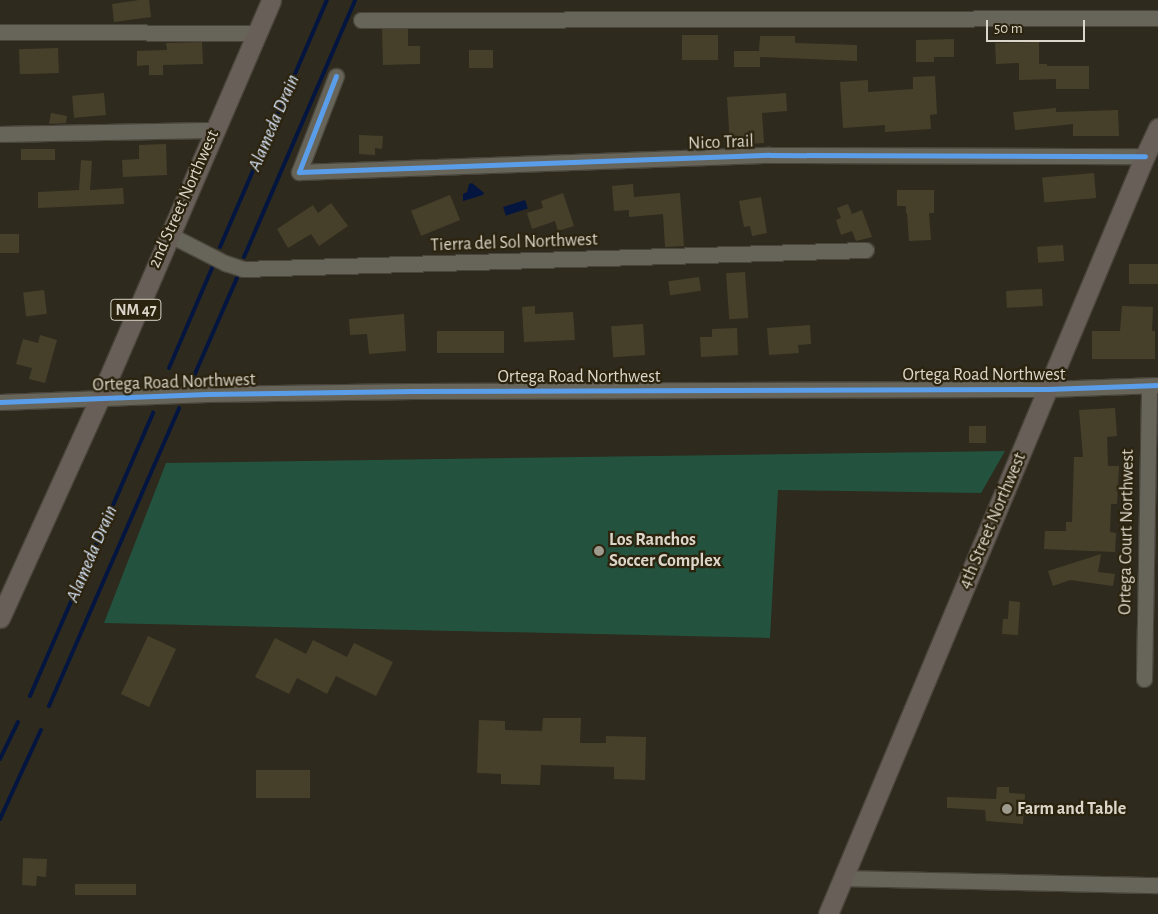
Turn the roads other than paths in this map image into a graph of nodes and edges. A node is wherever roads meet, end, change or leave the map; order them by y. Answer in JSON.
{"nodes":[{"id":1,"x":270,"y":0,"type":"edge"},
{"id":2,"x":1158,"y":18,"type":"edge"},
{"id":3,"x":361,"y":20,"type":"dead end"},
{"id":4,"x":0,"y":32,"type":"edge"},
{"id":5,"x":256,"y":33,"type":"junction"},
{"id":6,"x":336,"y":76,"type":"dead end"},
{"id":7,"x":1158,"y":128,"type":"edge"},
{"id":8,"x":214,"y":130,"type":"junction"},
{"id":9,"x":0,"y":134,"type":"edge"},
{"id":10,"x":1145,"y":156,"type":"junction"},
{"id":11,"x":170,"y":235,"type":"junction"},
{"id":12,"x":866,"y":250,"type":"dead end"},
{"id":13,"x":1153,"y":386,"type":"edge"},
{"id":14,"x":1048,"y":389,"type":"junction"},
{"id":15,"x":99,"y":400,"type":"junction"},
{"id":16,"x":0,"y":402,"type":"edge"},
{"id":17,"x":0,"y":618,"type":"edge"},
{"id":18,"x":1144,"y":679,"type":"dead end"},
{"id":19,"x":843,"y":878,"type":"junction"},
{"id":20,"x":1158,"y":885,"type":"edge"},
{"id":21,"x":828,"y":914,"type":"edge"}],
"edges":[{"from":1,"to":5,"type":"main road","name":"2nd Street Northwest","number":"NM 47"},
{"from":2,"to":3,"type":"street"},
{"from":4,"to":5,"type":"street"},
{"from":5,"to":8,"type":"main road","name":"2nd Street Northwest","number":"NM 47"},
{"from":6,"to":10,"type":"street","name":"Nico Trail"},
{"from":7,"to":10,"type":"main road","name":"4th Street Northwest"},
{"from":8,"to":9,"type":"street"},
{"from":8,"to":11,"type":"main road","name":"2nd Street Northwest","number":"NM 47"},
{"from":10,"to":14,"type":"main road","name":"4th Street Northwest"},
{"from":11,"to":12,"type":"street","name":"Tierra del Sol Northwest"},
{"from":11,"to":15,"type":"main road","name":"2nd Street Northwest","number":"NM 47"},
{"from":13,"to":14,"type":"street","name":"Ortega Road Northwest"},
{"from":13,"to":18,"type":"street","name":"Ortega Court Northwest"},
{"from":14,"to":15,"type":"street","name":"Ortega Road Northwest"},
{"from":14,"to":19,"type":"main road","name":"4th Street Northwest"},
{"from":15,"to":16,"type":"street","name":"Ortega Road Northwest"},
{"from":15,"to":17,"type":"main road","name":"2nd Street Northwest","number":"NM 47"},
{"from":19,"to":20,"type":"street"},
{"from":19,"to":21,"type":"main road","name":"4th Street Northwest"}]}
